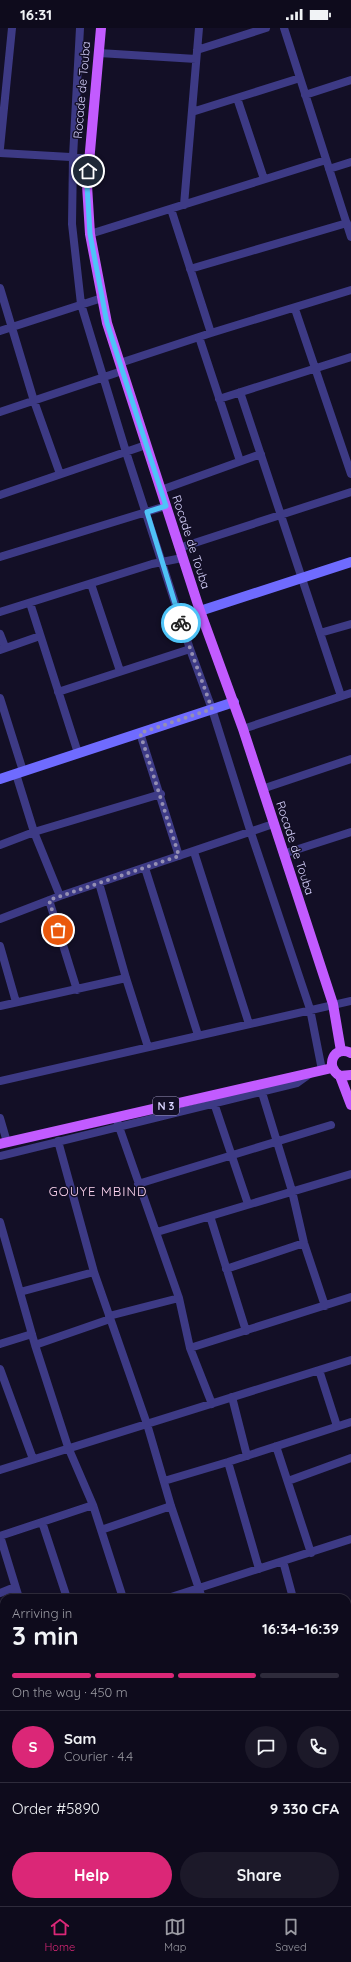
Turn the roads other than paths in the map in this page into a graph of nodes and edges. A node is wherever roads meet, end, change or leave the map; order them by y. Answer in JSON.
{"nodes":[{"id":1,"x":12,"y":28,"type":"edge"},
{"id":2,"x":80,"y":28,"type":"edge"},
{"id":3,"x":101,"y":28,"type":"edge"},
{"id":4,"x":198,"y":28,"type":"edge"},
{"id":5,"x":266,"y":28,"type":"edge"},
{"id":6,"x":284,"y":28,"type":"edge"},
{"id":7,"x":196,"y":50,"type":"junction"},
{"id":8,"x":99,"y":53,"type":"junction"},
{"id":9,"x":196,"y":59,"type":"junction"},
{"id":10,"x":300,"y":78,"type":"junction"},
{"id":11,"x":351,"y":80,"type":"edge"},
{"id":12,"x":3,"y":82,"type":"edge"},
{"id":13,"x":305,"y":95,"type":"junction"},
{"id":14,"x":237,"y":98,"type":"junction"},
{"id":15,"x":192,"y":112,"type":"junction"},
{"id":16,"x":0,"y":148,"type":"edge"},
{"id":17,"x":0,"y":153,"type":"edge"},
{"id":18,"x":73,"y":157,"type":"junction"},
{"id":19,"x":88,"y":158,"type":"junction"},
{"id":20,"x":326,"y":160,"type":"junction"},
{"id":21,"x":351,"y":162,"type":"edge"},
{"id":22,"x":329,"y":169,"type":"junction"},
{"id":23,"x":264,"y":179,"type":"junction"},
{"id":24,"x":184,"y":205,"type":"junction"},
{"id":25,"x":171,"y":209,"type":"junction"},
{"id":26,"x":346,"y":223,"type":"junction"},
{"id":27,"x":90,"y":234,"type":"junction"},
{"id":28,"x":351,"y":237,"type":"edge"},
{"id":29,"x":190,"y":269,"type":"junction"},
{"id":30,"x":0,"y":288,"type":"edge"},
{"id":31,"x":351,"y":290,"type":"edge"},
{"id":32,"x":102,"y":298,"type":"junction"},
{"id":33,"x":81,"y":304,"type":"junction"},
{"id":34,"x":295,"y":309,"type":"junction"},
{"id":35,"x":11,"y":327,"type":"junction"},
{"id":36,"x":0,"y":331,"type":"edge"},
{"id":37,"x":211,"y":333,"type":"junction"},
{"id":38,"x":199,"y":337,"type":"junction"},
{"id":39,"x":351,"y":357,"type":"edge"},
{"id":40,"x":121,"y":367,"type":"junction"},
{"id":41,"x":315,"y":368,"type":"junction"},
{"id":42,"x":102,"y":377,"type":"junction"},
{"id":43,"x":240,"y":392,"type":"junction"},
{"id":44,"x":219,"y":399,"type":"junction"},
{"id":45,"x":34,"y":401,"type":"junction"},
{"id":46,"x":0,"y":412,"type":"edge"},
{"id":47,"x":146,"y":445,"type":"junction"},
{"id":48,"x":126,"y":452,"type":"junction"},
{"id":49,"x":261,"y":454,"type":"junction"},
{"id":50,"x":240,"y":461,"type":"junction"},
{"id":51,"x":60,"y":474,"type":"junction"},
{"id":52,"x":351,"y":474,"type":"edge"},
{"id":53,"x":160,"y":490,"type":"junction"},
{"id":54,"x":351,"y":492,"type":"edge"},
{"id":55,"x":0,"y":495,"type":"edge"},
{"id":56,"x":166,"y":506,"type":"junction"},
{"id":57,"x":147,"y":512,"type":"junction"},
{"id":58,"x":281,"y":516,"type":"junction"},
{"id":59,"x":181,"y":553,"type":"junction"},
{"id":60,"x":0,"y":557,"type":"edge"},
{"id":61,"x":162,"y":561,"type":"junction"},
{"id":62,"x":351,"y":562,"type":"edge"},
{"id":63,"x":302,"y":578,"type":"junction"},
{"id":64,"x":91,"y":584,"type":"junction"},
{"id":65,"x":30,"y":603,"type":"junction"},
{"id":66,"x":200,"y":611,"type":"junction"},
{"id":67,"x":0,"y":612,"type":"edge"},
{"id":68,"x":351,"y":624,"type":"edge"},
{"id":69,"x":320,"y":633,"type":"junction"},
{"id":70,"x":0,"y":634,"type":"edge"},
{"id":71,"x":40,"y":636,"type":"junction"},
{"id":72,"x":3,"y":648,"type":"edge"},
{"id":73,"x":190,"y":649,"type":"junction"},
{"id":74,"x":120,"y":671,"type":"junction"},
{"id":75,"x":58,"y":692,"type":"junction"},
{"id":76,"x":351,"y":693,"type":"edge"},
{"id":77,"x":342,"y":696,"type":"junction"},
{"id":78,"x":0,"y":698,"type":"edge"},
{"id":79,"x":234,"y":702,"type":"junction"},
{"id":80,"x":212,"y":709,"type":"junction"},
{"id":81,"x":243,"y":729,"type":"junction"},
{"id":82,"x":140,"y":733,"type":"junction"},
{"id":83,"x":78,"y":753,"type":"junction"},
{"id":84,"x":351,"y":759,"type":"edge"},
{"id":85,"x":19,"y":772,"type":"junction"},
{"id":86,"x":0,"y":779,"type":"edge"},
{"id":87,"x":262,"y":788,"type":"junction"},
{"id":88,"x":161,"y":794,"type":"junction"},
{"id":89,"x":273,"y":824,"type":"junction"},
{"id":90,"x":34,"y":832,"type":"junction"},
{"id":91,"x":351,"y":832,"type":"edge"},
{"id":92,"x":251,"y":833,"type":"junction"},
{"id":93,"x":0,"y":845,"type":"edge"},
{"id":94,"x":194,"y":852,"type":"junction"},
{"id":95,"x":283,"y":854,"type":"junction"},
{"id":96,"x":179,"y":856,"type":"junction"},
{"id":97,"x":145,"y":868,"type":"junction"},
{"id":98,"x":98,"y":883,"type":"junction"},
{"id":99,"x":60,"y":896,"type":"junction"},
{"id":100,"x":49,"y":900,"type":"junction"},
{"id":101,"x":0,"y":919,"type":"edge"},
{"id":102,"x":0,"y":946,"type":"edge"},
{"id":103,"x":126,"y":978,"type":"junction"},
{"id":104,"x":77,"y":990,"type":"junction"},
{"id":105,"x":351,"y":1001,"type":"edge"},
{"id":106,"x":16,"y":1002,"type":"junction"},
{"id":107,"x":333,"y":1004,"type":"junction"},
{"id":108,"x":0,"y":1006,"type":"edge"},
{"id":109,"x":310,"y":1009,"type":"junction"},
{"id":110,"x":249,"y":1024,"type":"junction"},
{"id":111,"x":198,"y":1035,"type":"junction"},
{"id":112,"x":148,"y":1047,"type":"junction"},
{"id":113,"x":346,"y":1052,"type":"edge"},
{"id":114,"x":327,"y":1069,"type":"junction"},
{"id":115,"x":351,"y":1075,"type":"edge"},
{"id":116,"x":340,"y":1076,"type":"junction"},
{"id":117,"x":0,"y":1081,"type":"edge"},
{"id":118,"x":260,"y":1087,"type":"junction"},
{"id":119,"x":214,"y":1103,"type":"junction"},
{"id":120,"x":351,"y":1105,"type":"edge"},
{"id":121,"x":0,"y":1118,"type":"edge"},
{"id":122,"x":117,"y":1122,"type":"junction"},
{"id":123,"x":331,"y":1125,"type":"dead end"},
{"id":124,"x":58,"y":1141,"type":"junction"},
{"id":125,"x":277,"y":1142,"type":"junction"},
{"id":126,"x":3,"y":1143,"type":"edge"},
{"id":127,"x":0,"y":1156,"type":"edge"},
{"id":128,"x":233,"y":1156,"type":"junction"},
{"id":129,"x":351,"y":1174,"type":"edge"},
{"id":130,"x":138,"y":1184,"type":"junction"},
{"id":131,"x":292,"y":1191,"type":"junction"},
{"id":132,"x":248,"y":1204,"type":"junction"},
{"id":133,"x":210,"y":1216,"type":"junction"},
{"id":134,"x":0,"y":1222,"type":"edge"},
{"id":135,"x":157,"y":1232,"type":"junction"},
{"id":136,"x":304,"y":1243,"type":"junction"},
{"id":137,"x":226,"y":1269,"type":"junction"},
{"id":138,"x":94,"y":1272,"type":"junction"},
{"id":139,"x":20,"y":1292,"type":"junction"},
{"id":140,"x":351,"y":1296,"type":"edge"},
{"id":141,"x":179,"y":1298,"type":"junction"},
{"id":142,"x":325,"y":1306,"type":"junction"},
{"id":143,"x":110,"y":1317,"type":"junction"},
{"id":144,"x":246,"y":1331,"type":"junction"},
{"id":145,"x":32,"y":1334,"type":"junction"},
{"id":146,"x":0,"y":1344,"type":"edge"},
{"id":147,"x":35,"y":1345,"type":"junction"},
{"id":148,"x":190,"y":1348,"type":"junction"},
{"id":149,"x":351,"y":1360,"type":"edge"},
{"id":150,"x":0,"y":1369,"type":"edge"},
{"id":151,"x":319,"y":1370,"type":"junction"},
{"id":152,"x":232,"y":1397,"type":"junction"},
{"id":153,"x":212,"y":1404,"type":"junction"},
{"id":154,"x":351,"y":1422,"type":"edge"},
{"id":155,"x":147,"y":1424,"type":"junction"},
{"id":156,"x":338,"y":1426,"type":"junction"},
{"id":157,"x":276,"y":1446,"type":"junction"},
{"id":158,"x":68,"y":1447,"type":"junction"},
{"id":159,"x":247,"y":1456,"type":"junction"},
{"id":160,"x":351,"y":1458,"type":"edge"},
{"id":161,"x":33,"y":1459,"type":"junction"},
{"id":162,"x":228,"y":1462,"type":"junction"},
{"id":163,"x":0,"y":1470,"type":"edge"},
{"id":164,"x":164,"y":1481,"type":"junction"},
{"id":165,"x":288,"y":1481,"type":"junction"},
{"id":166,"x":93,"y":1505,"type":"junction"},
{"id":167,"x":171,"y":1506,"type":"junction"},
{"id":168,"x":42,"y":1522,"type":"junction"},
{"id":169,"x":101,"y":1530,"type":"junction"},
{"id":170,"x":0,"y":1536,"type":"edge"},
{"id":171,"x":351,"y":1539,"type":"edge"},
{"id":172,"x":311,"y":1552,"type":"junction"},
{"id":173,"x":283,"y":1561,"type":"junction"},
{"id":174,"x":259,"y":1568,"type":"junction"},
{"id":175,"x":15,"y":1587,"type":"junction"},
{"id":176,"x":199,"y":1587,"type":"junction"},
{"id":177,"x":0,"y":1593,"type":"edge"},
{"id":178,"x":18,"y":1594,"type":"edge"},
{"id":179,"x":66,"y":1594,"type":"edge"},
{"id":180,"x":122,"y":1594,"type":"edge"},
{"id":181,"x":179,"y":1594,"type":"edge"},
{"id":182,"x":201,"y":1594,"type":"edge"},
{"id":183,"x":292,"y":1594,"type":"edge"}],
"edges":[{"from":1,"to":12,"type":"street"},
{"from":2,"to":18,"type":"street"},
{"from":3,"to":8,"type":"main road","name":"Rocade de Touba"},
{"from":4,"to":7,"type":"street"},
{"from":5,"to":7,"type":"street"},
{"from":6,"to":10,"type":"street"},
{"from":7,"to":9,"type":"street"},
{"from":8,"to":9,"type":"street"},
{"from":8,"to":19,"type":"main road","name":"Rocade de Touba"},
{"from":9,"to":15,"type":"street"},
{"from":10,"to":13,"type":"street"},
{"from":10,"to":14,"type":"street"},
{"from":11,"to":13,"type":"street"},
{"from":12,"to":16,"type":"street"},
{"from":13,"to":20,"type":"street"},
{"from":14,"to":15,"type":"street"},
{"from":14,"to":23,"type":"street"},
{"from":15,"to":24,"type":"street"},
{"from":17,"to":18,"type":"street"},
{"from":18,"to":19,"type":"street"},
{"from":18,"to":33,"type":"street"},
{"from":19,"to":27,"type":"main road","name":"Rocade de Touba"},
{"from":20,"to":22,"type":"street"},
{"from":20,"to":23,"type":"street"},
{"from":21,"to":22,"type":"street"},
{"from":22,"to":26,"type":"street"},
{"from":23,"to":24,"type":"street"},
{"from":24,"to":25,"type":"street"},
{"from":25,"to":27,"type":"street"},
{"from":25,"to":29,"type":"street"},
{"from":26,"to":28,"type":"street"},
{"from":26,"to":29,"type":"street"},
{"from":27,"to":32,"type":"main road","name":"Rocade de Touba"},
{"from":29,"to":37,"type":"street"},
{"from":30,"to":35,"type":"street"},
{"from":31,"to":34,"type":"street"},
{"from":32,"to":33,"type":"street"},
{"from":32,"to":40,"type":"main road","name":"Rocade de Touba"},
{"from":33,"to":35,"type":"street"},
{"from":33,"to":42,"type":"street"},
{"from":34,"to":37,"type":"street"},
{"from":34,"to":41,"type":"street"},
{"from":35,"to":36,"type":"street"},
{"from":35,"to":45,"type":"street"},
{"from":37,"to":38,"type":"street"},
{"from":38,"to":40,"type":"street"},
{"from":38,"to":44,"type":"street"},
{"from":39,"to":41,"type":"street"},
{"from":40,"to":42,"type":"street"},
{"from":40,"to":47,"type":"main road","name":"Rocade de Touba"},
{"from":41,"to":43,"type":"street"},
{"from":41,"to":52,"type":"street"},
{"from":42,"to":45,"type":"street"},
{"from":42,"to":48,"type":"street"},
{"from":43,"to":44,"type":"street"},
{"from":43,"to":49,"type":"street"},
{"from":44,"to":50,"type":"street"},
{"from":45,"to":46,"type":"street"},
{"from":45,"to":51,"type":"street"},
{"from":47,"to":48,"type":"street"},
{"from":47,"to":53,"type":"main road","name":"Rocade de Touba"},
{"from":48,"to":51,"type":"street"},
{"from":48,"to":57,"type":"street"},
{"from":49,"to":50,"type":"street"},
{"from":49,"to":58,"type":"street"},
{"from":50,"to":53,"type":"street"},
{"from":51,"to":55,"type":"street"},
{"from":53,"to":56,"type":"main road","name":"Rocade de Touba"},
{"from":54,"to":58,"type":"street"},
{"from":56,"to":57,"type":"street"},
{"from":56,"to":59,"type":"main road","name":"Rocade de Touba"},
{"from":57,"to":60,"type":"street"},
{"from":57,"to":61,"type":"street"},
{"from":58,"to":59,"type":"street"},
{"from":58,"to":63,"type":"street"},
{"from":59,"to":61,"type":"street"},
{"from":59,"to":66,"type":"main road","name":"Rocade de Touba"},
{"from":61,"to":64,"type":"street"},
{"from":61,"to":73,"type":"street"},
{"from":62,"to":63,"type":"street"},
{"from":63,"to":66,"type":"street"},
{"from":63,"to":69,"type":"street"},
{"from":64,"to":65,"type":"street"},
{"from":64,"to":74,"type":"street"},
{"from":65,"to":67,"type":"street"},
{"from":65,"to":71,"type":"street"},
{"from":66,"to":79,"type":"main road","name":"Rocade de Touba"},
{"from":68,"to":69,"type":"street"},
{"from":69,"to":77,"type":"street"},
{"from":70,"to":72,"type":"street"},
{"from":71,"to":72,"type":"street"},
{"from":71,"to":75,"type":"street"},
{"from":73,"to":74,"type":"street"},
{"from":73,"to":80,"type":"street"},
{"from":74,"to":75,"type":"street"},
{"from":75,"to":83,"type":"street"},
{"from":76,"to":77,"type":"street"},
{"from":77,"to":81,"type":"street"},
{"from":78,"to":85,"type":"street"},
{"from":79,"to":80,"type":"street"},
{"from":79,"to":81,"type":"main road","name":"Rocade de Touba"},
{"from":80,"to":82,"type":"street"},
{"from":80,"to":92,"type":"street"},
{"from":81,"to":87,"type":"main road","name":"Rocade de Touba"},
{"from":82,"to":83,"type":"street"},
{"from":82,"to":88,"type":"street"},
{"from":83,"to":85,"type":"street"},
{"from":84,"to":87,"type":"street"},
{"from":85,"to":86,"type":"street"},
{"from":85,"to":90,"type":"street"},
{"from":87,"to":89,"type":"main road","name":"Rocade de Touba"},
{"from":88,"to":90,"type":"street"},
{"from":88,"to":96,"type":"street"},
{"from":89,"to":92,"type":"street"},
{"from":89,"to":95,"type":"main road","name":"Rocade de Touba"},
{"from":90,"to":93,"type":"street"},
{"from":90,"to":99,"type":"street"},
{"from":91,"to":95,"type":"street"},
{"from":92,"to":94,"type":"street"},
{"from":92,"to":109,"type":"street"},
{"from":94,"to":96,"type":"street"},
{"from":94,"to":110,"type":"street"},
{"from":95,"to":107,"type":"main road","name":"Rocade de Touba"},
{"from":96,"to":97,"type":"street"},
{"from":97,"to":98,"type":"street"},
{"from":97,"to":111,"type":"street"},
{"from":98,"to":99,"type":"street"},
{"from":98,"to":103,"type":"street"},
{"from":99,"to":100,"type":"street"},
{"from":100,"to":101,"type":"street"},
{"from":100,"to":104,"type":"street"},
{"from":102,"to":106,"type":"street"},
{"from":103,"to":104,"type":"street"},
{"from":103,"to":112,"type":"street"},
{"from":104,"to":106,"type":"street"},
{"from":105,"to":107,"type":"street"},
{"from":106,"to":108,"type":"street"},
{"from":107,"to":109,"type":"street"},
{"from":107,"to":113,"type":"main road","name":"Rocade de Touba"},
{"from":109,"to":110,"type":"street"},
{"from":109,"to":114,"type":"street"},
{"from":110,"to":111,"type":"street"},
{"from":111,"to":112,"type":"street"},
{"from":112,"to":117,"type":"street"},
{"from":113,"to":114,"type":"main road"},
{"from":114,"to":116,"type":"main road"},
{"from":114,"to":118,"type":"main road","number":"N 3"},
{"from":115,"to":116,"type":"main road"},
{"from":116,"to":120,"type":"main road"},
{"from":118,"to":119,"type":"street"},
{"from":118,"to":122,"type":"main road","number":"N 3"},
{"from":118,"to":125,"type":"street"},
{"from":119,"to":122,"type":"street"},
{"from":119,"to":128,"type":"street"},
{"from":121,"to":126,"type":"street"},
{"from":122,"to":124,"type":"street"},
{"from":122,"to":126,"type":"main road","number":"N 3"},
{"from":122,"to":130,"type":"street"},
{"from":123,"to":125,"type":"street"},
{"from":124,"to":127,"type":"street"},
{"from":124,"to":138,"type":"street"},
{"from":125,"to":128,"type":"street"},
{"from":125,"to":131,"type":"street"},
{"from":128,"to":130,"type":"street"},
{"from":128,"to":132,"type":"street"},
{"from":129,"to":131,"type":"street"},
{"from":130,"to":135,"type":"street"},
{"from":131,"to":132,"type":"street"},
{"from":131,"to":136,"type":"street"},
{"from":132,"to":133,"type":"street"},
{"from":133,"to":135,"type":"street"},
{"from":133,"to":137,"type":"street"},
{"from":134,"to":139,"type":"street"},
{"from":135,"to":141,"type":"street"},
{"from":136,"to":137,"type":"street"},
{"from":136,"to":142,"type":"street"},
{"from":137,"to":144,"type":"street"},
{"from":138,"to":139,"type":"street"},
{"from":138,"to":143,"type":"street"},
{"from":139,"to":145,"type":"street"},
{"from":140,"to":142,"type":"street"},
{"from":141,"to":143,"type":"street"},
{"from":141,"to":148,"type":"street"},
{"from":142,"to":144,"type":"street"},
{"from":143,"to":147,"type":"street"},
{"from":143,"to":155,"type":"street"},
{"from":144,"to":148,"type":"street"},
{"from":145,"to":146,"type":"street"},
{"from":145,"to":147,"type":"street"},
{"from":147,"to":158,"type":"street"},
{"from":148,"to":153,"type":"street"},
{"from":149,"to":151,"type":"street"},
{"from":150,"to":161,"type":"street"},
{"from":151,"to":152,"type":"street"},
{"from":151,"to":156,"type":"street"},
{"from":152,"to":153,"type":"street"},
{"from":152,"to":159,"type":"street"},
{"from":153,"to":155,"type":"street"},
{"from":154,"to":156,"type":"street"},
{"from":155,"to":158,"type":"street"},
{"from":155,"to":164,"type":"street"},
{"from":156,"to":157,"type":"street"},
{"from":157,"to":159,"type":"street"},
{"from":157,"to":165,"type":"street"},
{"from":158,"to":161,"type":"street"},
{"from":158,"to":166,"type":"street"},
{"from":159,"to":162,"type":"street"},
{"from":160,"to":165,"type":"street"},
{"from":161,"to":163,"type":"street"},
{"from":162,"to":164,"type":"street"},
{"from":162,"to":174,"type":"street"},
{"from":164,"to":167,"type":"street"},
{"from":165,"to":172,"type":"street"},
{"from":166,"to":168,"type":"street"},
{"from":166,"to":169,"type":"street"},
{"from":167,"to":169,"type":"street"},
{"from":167,"to":176,"type":"street"},
{"from":168,"to":170,"type":"street"},
{"from":168,"to":179,"type":"street"},
{"from":169,"to":180,"type":"street"},
{"from":170,"to":175,"type":"street"},
{"from":171,"to":172,"type":"street"},
{"from":172,"to":173,"type":"street"},
{"from":173,"to":174,"type":"street"},
{"from":173,"to":183,"type":"street"},
{"from":174,"to":176,"type":"street"},
{"from":175,"to":177,"type":"street"},
{"from":175,"to":178,"type":"street"},
{"from":176,"to":181,"type":"street"},
{"from":176,"to":182,"type":"street"}]}
